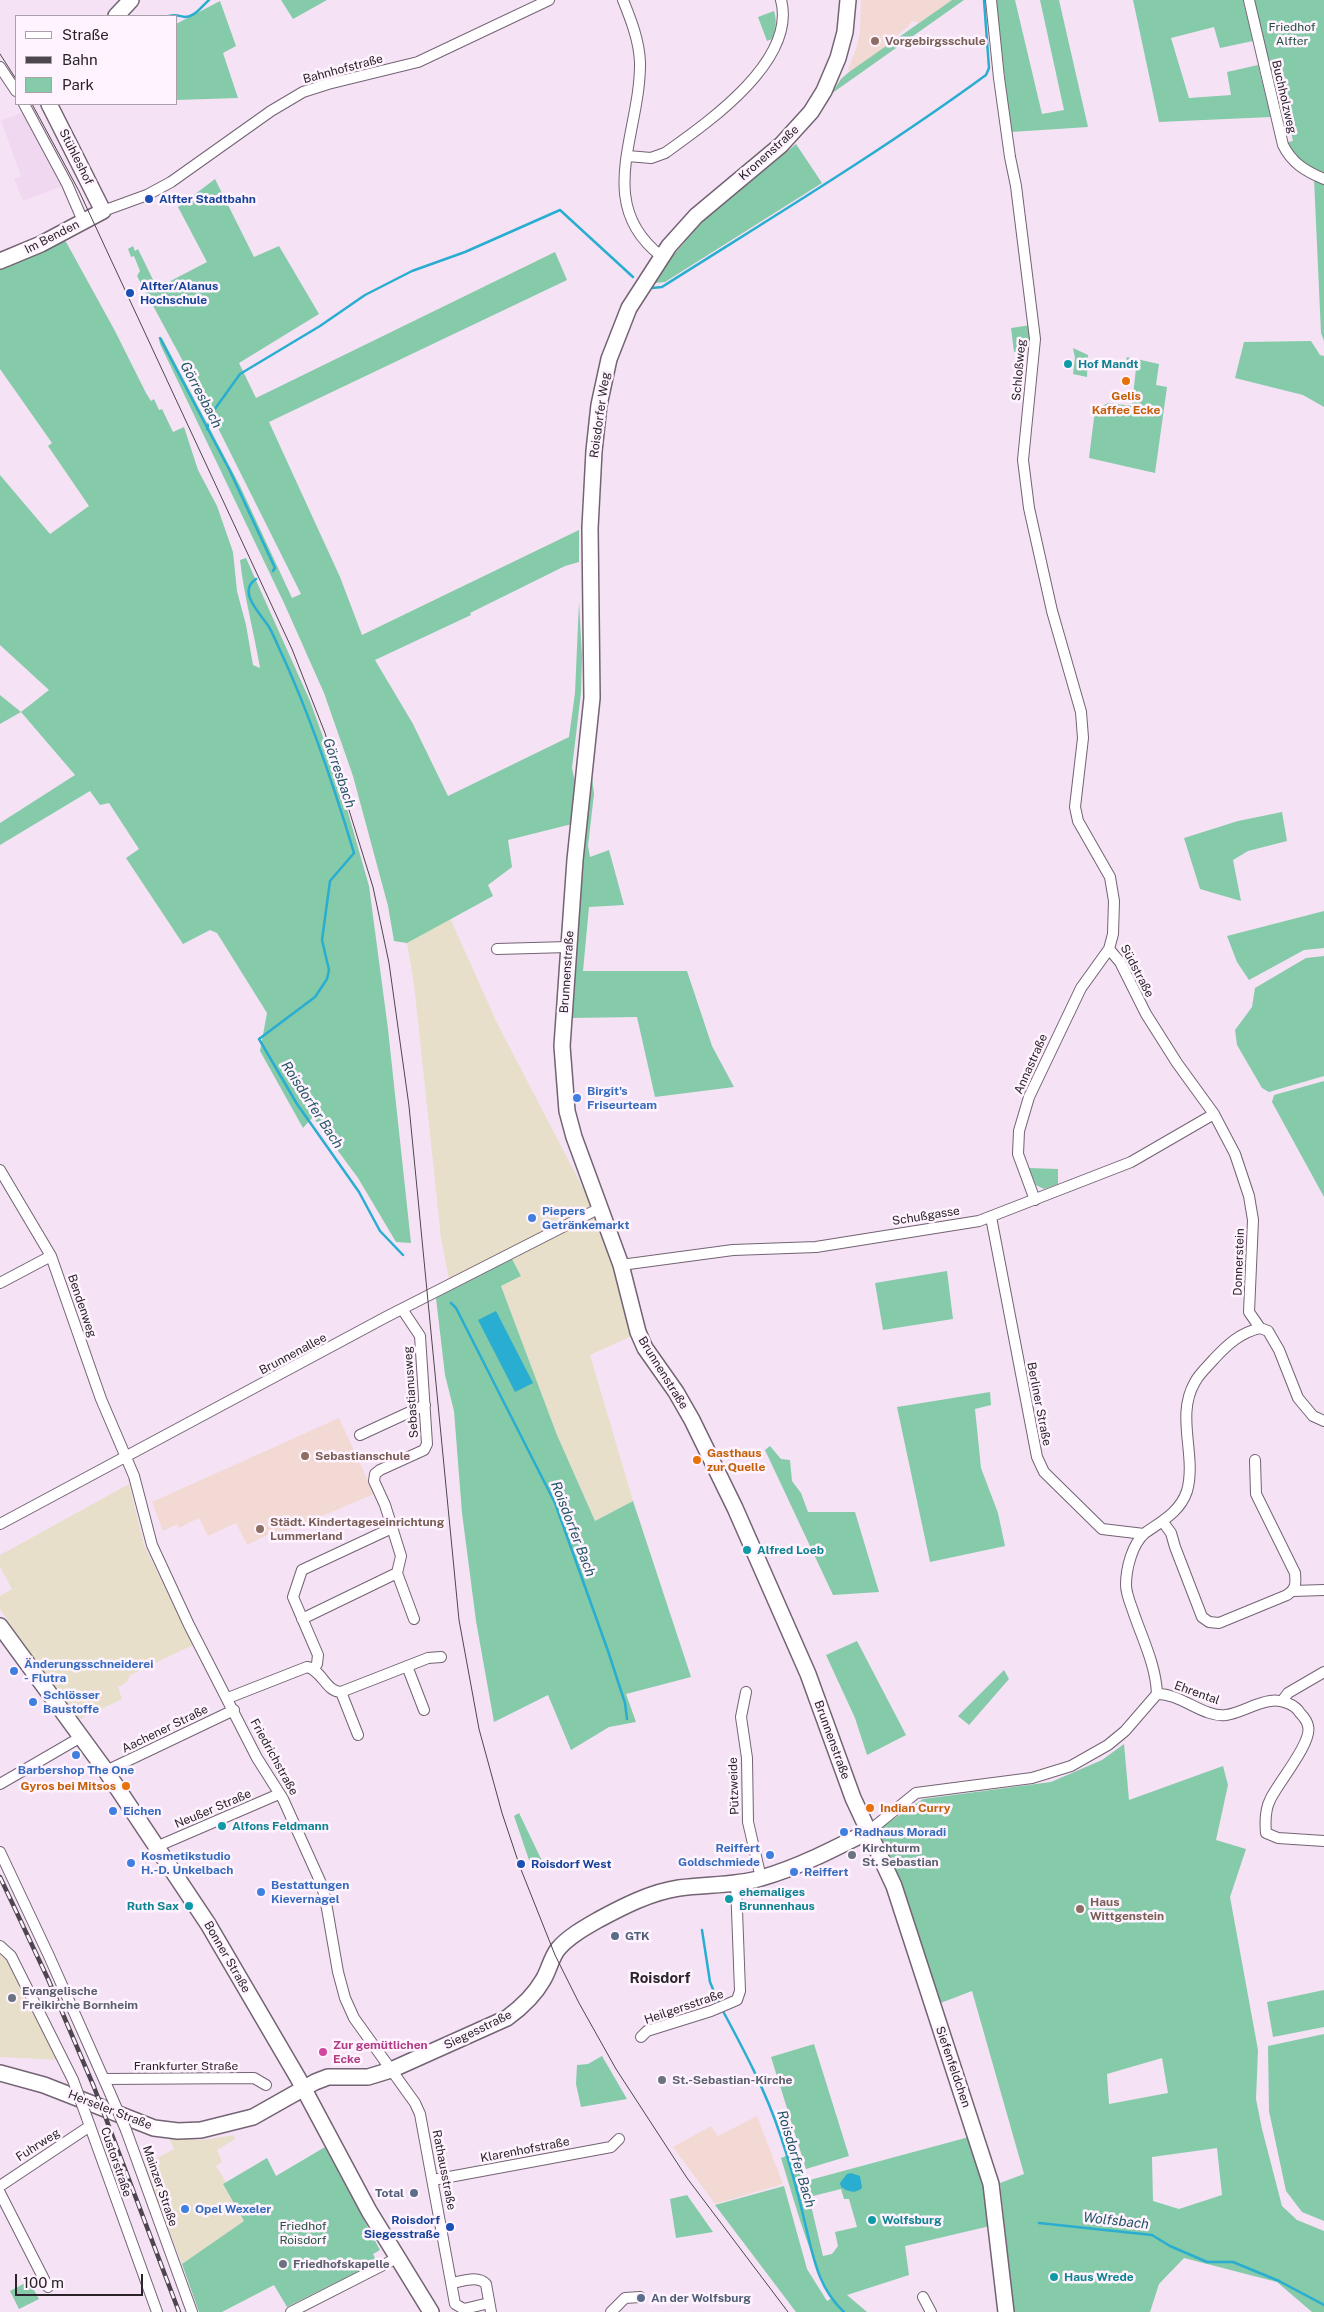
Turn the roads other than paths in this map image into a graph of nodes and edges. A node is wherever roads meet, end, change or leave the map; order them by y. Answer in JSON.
{"nodes":[{"id":1,"x":131,"y":0,"type":"edge"},
{"id":2,"x":549,"y":0,"type":"edge"},
{"id":3,"x":622,"y":0,"type":"edge"},
{"id":4,"x":781,"y":0,"type":"edge"},
{"id":5,"x":848,"y":0,"type":"edge"},
{"id":6,"x":991,"y":0,"type":"edge"},
{"id":7,"x":1249,"y":0,"type":"edge"},
{"id":8,"x":117,"y":15,"type":"edge"},
{"id":9,"x":0,"y":67,"type":"edge"},
{"id":10,"x":15,"y":90,"type":"edge"},
{"id":11,"x":25,"y":105,"type":"edge"},
{"id":12,"x":50,"y":105,"type":"edge"},
{"id":13,"x":628,"y":156,"type":"junction"},
{"id":14,"x":1324,"y":179,"type":"edge"},
{"id":15,"x":103,"y":211,"type":"junction"},
{"id":16,"x":83,"y":221,"type":"junction"},
{"id":17,"x":662,"y":256,"type":"junction"},
{"id":18,"x":0,"y":261,"type":"edge"},
{"id":19,"x":1080,"y":709,"type":"joint"},
{"id":20,"x":575,"y":860,"type":"joint"},
{"id":21,"x":568,"y":947,"type":"junction"},
{"id":22,"x":497,"y":949,"type":"dead end"},
{"id":23,"x":1109,"y":949,"type":"junction"},
{"id":24,"x":1214,"y":1114,"type":"junction"},
{"id":25,"x":0,"y":1170,"type":"edge"},
{"id":26,"x":5,"y":1188,"type":"edge"},
{"id":27,"x":1035,"y":1200,"type":"junction"},
{"id":28,"x":600,"y":1208,"type":"junction"},
{"id":29,"x":991,"y":1217,"type":"junction"},
{"id":30,"x":51,"y":1256,"type":"junction"},
{"id":31,"x":621,"y":1264,"type":"junction"},
{"id":32,"x":0,"y":1283,"type":"edge"},
{"id":33,"x":402,"y":1309,"type":"junction"},
{"id":34,"x":1249,"y":1312,"type":"junction"},
{"id":35,"x":1260,"y":1328,"type":"junction"},
{"id":36,"x":1241,"y":1334,"type":"junction"},
{"id":37,"x":425,"y":1405,"type":"junction"},
{"id":38,"x":1324,"y":1421,"type":"edge"},
{"id":39,"x":360,"y":1435,"type":"dead end"},
{"id":40,"x":126,"y":1457,"type":"junction"},
{"id":41,"x":1255,"y":1460,"type":"dead end"},
{"id":42,"x":1163,"y":1522,"type":"junction"},
{"id":43,"x":0,"y":1524,"type":"edge"},
{"id":44,"x":392,"y":1528,"type":"junction"},
{"id":45,"x":1144,"y":1534,"type":"junction"},
{"id":46,"x":397,"y":1573,"type":"junction"},
{"id":47,"x":1324,"y":1590,"type":"edge"},
{"id":48,"x":1293,"y":1591,"type":"junction"},
{"id":49,"x":302,"y":1619,"type":"junction"},
{"id":50,"x":414,"y":1619,"type":"dead end"},
{"id":51,"x":0,"y":1626,"type":"edge"},
{"id":52,"x":441,"y":1657,"type":"dead end"},
{"id":53,"x":407,"y":1666,"type":"junction"},
{"id":54,"x":314,"y":1668,"type":"junction"},
{"id":55,"x":1324,"y":1672,"type":"edge"},
{"id":56,"x":341,"y":1692,"type":"junction"},
{"id":57,"x":746,"y":1692,"type":"dead end"},
{"id":58,"x":1157,"y":1694,"type":"junction"},
{"id":59,"x":228,"y":1698,"type":"junction"},
{"id":60,"x":1282,"y":1701,"type":"junction"},
{"id":61,"x":234,"y":1710,"type":"junction"},
{"id":62,"x":424,"y":1710,"type":"dead end"},
{"id":63,"x":358,"y":1735,"type":"dead end"},
{"id":64,"x":81,"y":1737,"type":"junction"},
{"id":65,"x":106,"y":1771,"type":"junction"},
{"id":66,"x":0,"y":1784,"type":"edge"},
{"id":67,"x":279,"y":1794,"type":"junction"},
{"id":68,"x":869,"y":1831,"type":"junction"},
{"id":69,"x":1324,"y":1841,"type":"edge"},
{"id":70,"x":156,"y":1847,"type":"junction"},
{"id":71,"x":0,"y":1852,"type":"edge"},
{"id":72,"x":761,"y":1878,"type":"junction"},
{"id":73,"x":736,"y":1883,"type":"junction"},
{"id":74,"x":0,"y":1946,"type":"edge"},
{"id":75,"x":641,"y":2037,"type":"dead end"},
{"id":76,"x":289,"y":2066,"type":"junction"},
{"id":77,"x":391,"y":2070,"type":"junction"},
{"id":78,"x":0,"y":2073,"type":"edge"},
{"id":79,"x":104,"y":2079,"type":"junction"},
{"id":80,"x":266,"y":2085,"type":"dead end"},
{"id":81,"x":304,"y":2089,"type":"junction"},
{"id":82,"x":278,"y":2104,"type":"junction"},
{"id":83,"x":89,"y":2122,"type":"junction"},
{"id":84,"x":619,"y":2139,"type":"dead end"},
{"id":85,"x":433,"y":2180,"type":"junction"},
{"id":86,"x":0,"y":2186,"type":"edge"},
{"id":87,"x":0,"y":2193,"type":"edge"},
{"id":88,"x":397,"y":2258,"type":"junction"},
{"id":89,"x":452,"y":2283,"type":"junction"},
{"id":90,"x":48,"y":2287,"type":"dead end"},
{"id":91,"x":640,"y":2297,"type":"dead end"},
{"id":92,"x":923,"y":2298,"type":"dead end"},
{"id":93,"x":311,"y":2307,"type":"edge"},
{"id":94,"x":490,"y":2308,"type":"edge"},
{"id":95,"x":431,"y":2310,"type":"edge"},
{"id":96,"x":157,"y":2312,"type":"edge"},
{"id":97,"x":192,"y":2312,"type":"edge"},
{"id":98,"x":291,"y":2312,"type":"edge"},
{"id":99,"x":611,"y":2312,"type":"edge"},
{"id":100,"x":931,"y":2312,"type":"edge"},
{"id":101,"x":1006,"y":2312,"type":"edge"}],
"edges":[{"from":1,"to":8,"type":"street"},
{"from":2,"to":15,"type":"street","name":"Bahnhofstraße"},
{"from":3,"to":13,"type":"street"},
{"from":4,"to":13,"type":"street"},
{"from":5,"to":17,"type":"street","name":"Kronenstraße"},
{"from":6,"to":19,"type":"street","name":"Schloßweg"},
{"from":7,"to":14,"type":"street","name":"Buchholzweg"},
{"from":9,"to":10,"type":"street"},
{"from":11,"to":16,"type":"street"},
{"from":12,"to":15,"type":"street","name":"Stühleshof"},
{"from":13,"to":17,"type":"street"},
{"from":15,"to":16,"type":"street","name":"Im Benden"},
{"from":16,"to":18,"type":"street","name":"Im Benden"},
{"from":17,"to":20,"type":"street","name":"Roisdorfer Weg"},
{"from":19,"to":23,"type":"street","name":"Südstraße"},
{"from":20,"to":21,"type":"street","name":"Brunnenstraße"},
{"from":21,"to":22,"type":"street"},
{"from":21,"to":28,"type":"street","name":"Brunnenstraße"},
{"from":23,"to":24,"type":"street","name":"Südstraße"},
{"from":23,"to":27,"type":"street","name":"Annastraße"},
{"from":24,"to":27,"type":"street","name":"Schußgasse"},
{"from":24,"to":34,"type":"street","name":"Donnerstein"},
{"from":25,"to":26,"type":"street","name":"Bendenweg"},
{"from":26,"to":30,"type":"street","name":"Bendenweg"},
{"from":27,"to":29,"type":"street","name":"Schußgasse"},
{"from":28,"to":31,"type":"street","name":"Brunnenstraße"},
{"from":28,"to":33,"type":"street","name":"Brunnenallee"},
{"from":29,"to":31,"type":"street","name":"Schußgasse"},
{"from":29,"to":45,"type":"street","name":"Berliner Straße"},
{"from":30,"to":32,"type":"street"},
{"from":30,"to":40,"type":"street","name":"Bendenweg"},
{"from":31,"to":68,"type":"street","name":"Brunnenstraße"},
{"from":33,"to":37,"type":"street","name":"Sebastianusweg"},
{"from":33,"to":40,"type":"street","name":"Brunnenallee"},
{"from":34,"to":35,"type":"street","name":"Donnerstein"},
{"from":34,"to":36,"type":"street"},
{"from":35,"to":36,"type":"street"},
{"from":35,"to":38,"type":"street","name":"Donnerstein"},
{"from":36,"to":42,"type":"street"},
{"from":37,"to":39,"type":"street"},
{"from":37,"to":44,"type":"street","name":"Sebastianusweg"},
{"from":40,"to":43,"type":"street","name":"Brunnenallee"},
{"from":40,"to":59,"type":"street","name":"Friedrichstraße"},
{"from":41,"to":48,"type":"street"},
{"from":42,"to":45,"type":"street"},
{"from":42,"to":48,"type":"street"},
{"from":44,"to":46,"type":"street","name":"Sebastianusweg"},
{"from":44,"to":49,"type":"street"},
{"from":45,"to":58,"type":"street"},
{"from":46,"to":49,"type":"street"},
{"from":46,"to":50,"type":"street","name":"Sebastianusweg"},
{"from":47,"to":48,"type":"street"},
{"from":49,"to":54,"type":"street"},
{"from":51,"to":64,"type":"street","name":"Bonner Straße"},
{"from":52,"to":53,"type":"street"},
{"from":53,"to":56,"type":"street"},
{"from":53,"to":62,"type":"street"},
{"from":54,"to":56,"type":"street"},
{"from":54,"to":59,"type":"street"},
{"from":55,"to":60,"type":"street"},
{"from":56,"to":63,"type":"street"},
{"from":57,"to":72,"type":"street","name":"Pützweide"},
{"from":58,"to":60,"type":"street","name":"Ehrental"},
{"from":58,"to":68,"type":"street","name":"Ehrental"},
{"from":59,"to":61,"type":"street","name":"Friedrichstraße"},
{"from":60,"to":69,"type":"street"},
{"from":61,"to":65,"type":"street","name":"Aachener Straße"},
{"from":61,"to":67,"type":"street","name":"Friedrichstraße"},
{"from":64,"to":65,"type":"street","name":"Bonner Straße"},
{"from":64,"to":66,"type":"street"},
{"from":65,"to":70,"type":"street","name":"Bonner Straße"},
{"from":67,"to":70,"type":"street","name":"Neußer Straße"},
{"from":67,"to":77,"type":"street","name":"Friedrichstraße"},
{"from":68,"to":72,"type":"street","name":"Siegesstraße"},
{"from":68,"to":101,"type":"street","name":"Siefenfeldchen"},
{"from":70,"to":76,"type":"street","name":"Bonner Straße"},
{"from":71,"to":79,"type":"street","name":"Mainzer Straße"},
{"from":72,"to":73,"type":"street","name":"Siegesstraße"},
{"from":73,"to":75,"type":"street","name":"Heilgersstraße"},
{"from":73,"to":77,"type":"street","name":"Siegesstraße"},
{"from":74,"to":83,"type":"street","name":"Custorstraße","bridge":true},
{"from":76,"to":81,"type":"street","name":"Bonner Straße"},
{"from":76,"to":82,"type":"street"},
{"from":77,"to":81,"type":"street","name":"Siegesstraße"},
{"from":77,"to":85,"type":"street","name":"Rathausstraße"},
{"from":78,"to":82,"type":"street","name":"Herseler Straße"},
{"from":79,"to":80,"type":"street","name":"Frankfurter Straße"},
{"from":79,"to":97,"type":"street","name":"Mainzer Straße","bridge":true},
{"from":81,"to":82,"type":"street","name":"Herseler Straße"},
{"from":81,"to":88,"type":"street","name":"Bonner Straße"},
{"from":83,"to":86,"type":"street","name":"Fuhrweg"},
{"from":83,"to":96,"type":"street","name":"Custorstraße"},
{"from":84,"to":85,"type":"street","name":"Klarenhofstraße"},
{"from":85,"to":89,"type":"street","name":"Rathausstraße"},
{"from":87,"to":90,"type":"street"},
{"from":88,"to":93,"type":"street"},
{"from":88,"to":95,"type":"street","name":"Bonner Straße"},
{"from":89,"to":94,"type":"street","name":"Rathausstraße"},
{"from":89,"to":94,"type":"street","name":"Rathausstraße"},
{"from":91,"to":99,"type":"street"},
{"from":92,"to":100,"type":"street"},
{"from":93,"to":98,"type":"street"}]}
